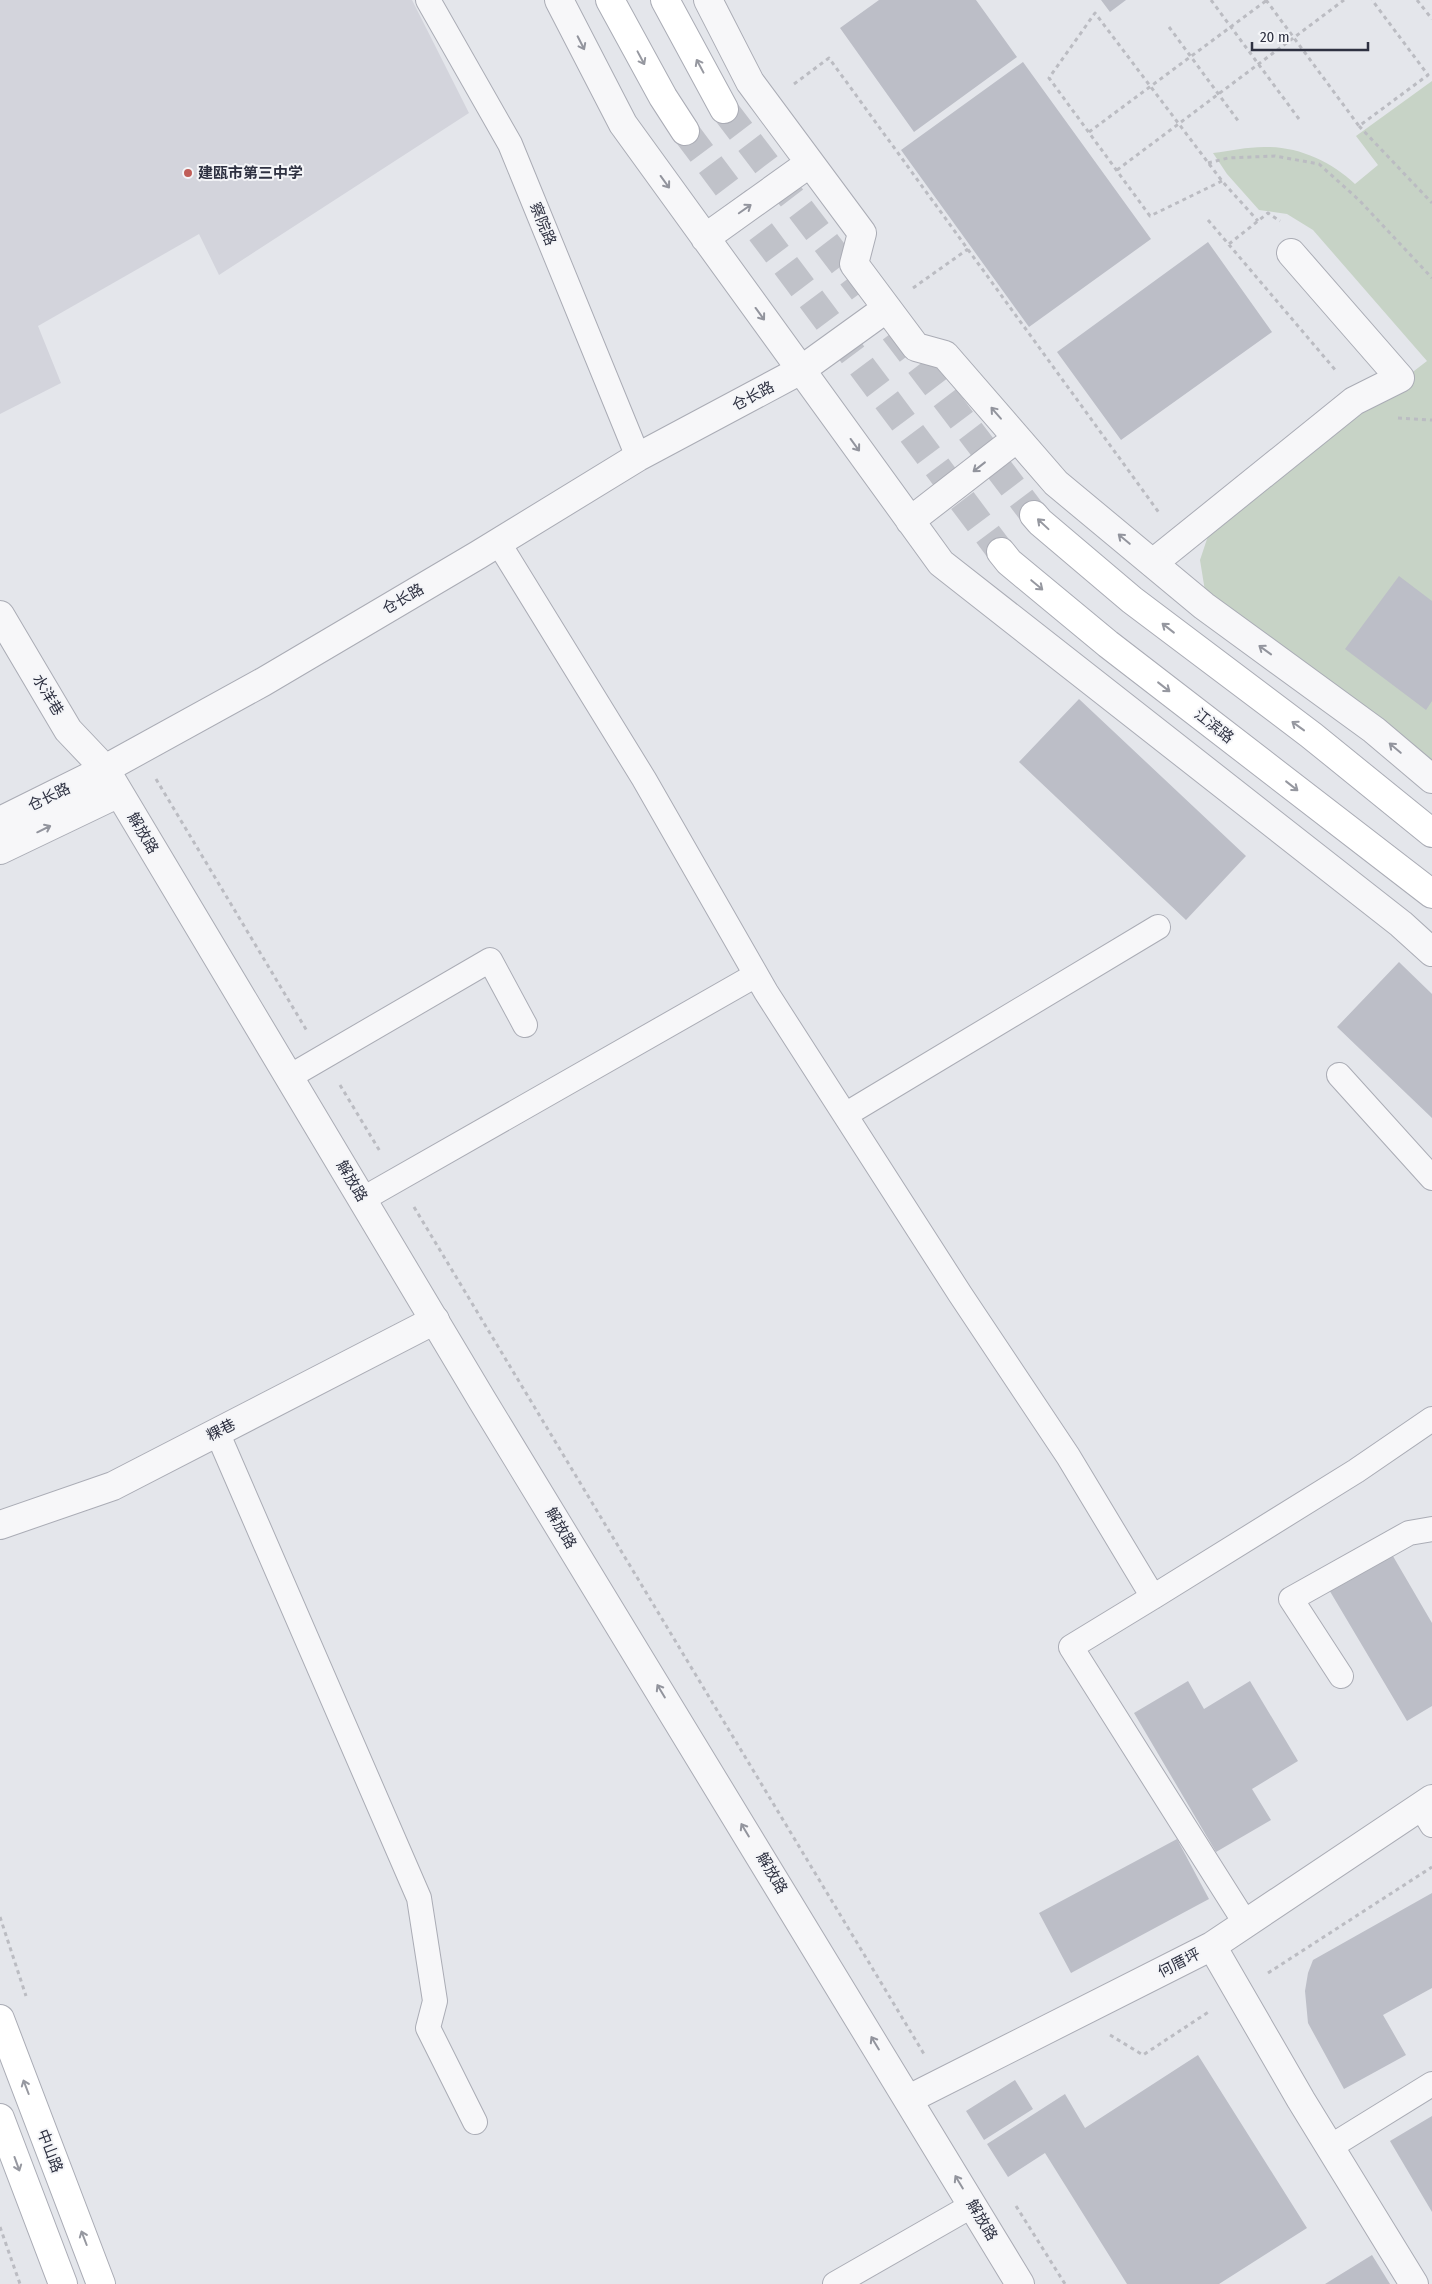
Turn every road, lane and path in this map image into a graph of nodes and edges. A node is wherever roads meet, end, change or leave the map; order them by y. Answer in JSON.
{"nodes":[{"id":1,"x":428,"y":0,"type":"edge"},
{"id":2,"x":559,"y":0,"type":"edge"},
{"id":3,"x":610,"y":0,"type":"edge"},
{"id":4,"x":665,"y":0,"type":"edge"},
{"id":5,"x":708,"y":0,"type":"edge"},
{"id":6,"x":1211,"y":0,"type":"edge"},
{"id":7,"x":1267,"y":0,"type":"edge"},
{"id":8,"x":1344,"y":0,"type":"edge"},
{"id":9,"x":1372,"y":0,"type":"edge"},
{"id":10,"x":1417,"y":0,"type":"edge"},
{"id":11,"x":1432,"y":19,"type":"edge"},
{"id":12,"x":1169,"y":27,"type":"dead end"},
{"id":13,"x":1231,"y":27,"type":"junction"},
{"id":14,"x":1294,"y":38,"type":"junction"},
{"id":15,"x":1191,"y":56,"type":"junction"},
{"id":16,"x":1259,"y":64,"type":"junction"},
{"id":17,"x":1150,"y":86,"type":"junction"},
{"id":18,"x":1218,"y":94,"type":"junction"},
{"id":19,"x":767,"y":104,"type":"junction"},
{"id":20,"x":724,"y":109,"type":"tunnel mouth"},
{"id":21,"x":1299,"y":119,"type":"dead end"},
{"id":22,"x":1239,"y":122,"type":"dead end"},
{"id":23,"x":1179,"y":124,"type":"junction"},
{"id":24,"x":1359,"y":126,"type":"junction"},
{"id":25,"x":684,"y":131,"type":"tunnel mouth"},
{"id":26,"x":1089,"y":132,"type":"junction"},
{"id":27,"x":810,"y":163,"type":"junction"},
{"id":28,"x":1208,"y":163,"type":"junction"},
{"id":29,"x":1117,"y":170,"type":"junction"},
{"id":30,"x":1222,"y":181,"type":"junction"},
{"id":31,"x":1432,"y":203,"type":"edge"},
{"id":32,"x":1208,"y":220,"type":"dead end"},
{"id":33,"x":1258,"y":221,"type":"dead end"},
{"id":34,"x":1242,"y":234,"type":"dead end"},
{"id":35,"x":705,"y":238,"type":"junction"},
{"id":36,"x":1229,"y":244,"type":"junction"},
{"id":37,"x":968,"y":250,"type":"junction"},
{"id":38,"x":1291,"y":253,"type":"dead end"},
{"id":39,"x":1432,"y":278,"type":"edge"},
{"id":40,"x":887,"y":308,"type":"junction"},
{"id":41,"x":801,"y":370,"type":"junction"},
{"id":42,"x":1342,"y":378,"type":"dead end"},
{"id":43,"x":1390,"y":418,"type":"dead end"},
{"id":44,"x":1432,"y":420,"type":"edge"},
{"id":45,"x":1017,"y":438,"type":"junction"},
{"id":46,"x":638,"y":457,"type":"junction"},
{"id":47,"x":1167,"y":512,"type":"dead end"},
{"id":48,"x":1034,"y":515,"type":"tunnel mouth"},
{"id":49,"x":910,"y":521,"type":"junction"},
{"id":50,"x":498,"y":542,"type":"junction"},
{"id":51,"x":1001,"y":552,"type":"tunnel mouth"},
{"id":52,"x":1153,"y":563,"type":"junction"},
{"id":53,"x":0,"y":615,"type":"edge"},
{"id":54,"x":139,"y":750,"type":"junction"},
{"id":55,"x":104,"y":769,"type":"junction"},
{"id":56,"x":1432,"y":779,"type":"edge"},
{"id":57,"x":119,"y":793,"type":"junction"},
{"id":58,"x":0,"y":821,"type":"edge"},
{"id":59,"x":1432,"y":832,"type":"edge"},
{"id":60,"x":0,"y":850,"type":"edge"},
{"id":61,"x":1432,"y":894,"type":"edge"},
{"id":62,"x":1158,"y":927,"type":"dead end"},
{"id":63,"x":1432,"y":952,"type":"edge"},
{"id":64,"x":756,"y":975,"type":"junction"},
{"id":65,"x":526,"y":1024,"type":"dead end"},
{"id":66,"x":323,"y":1057,"type":"junction"},
{"id":67,"x":1339,"y":1075,"type":"dead end"},
{"id":68,"x":289,"y":1077,"type":"junction"},
{"id":69,"x":845,"y":1115,"type":"junction"},
{"id":70,"x":1432,"y":1178,"type":"edge"},
{"id":71,"x":397,"y":1179,"type":"junction"},
{"id":72,"x":362,"y":1199,"type":"junction"},
{"id":73,"x":435,"y":1320,"type":"junction"},
{"id":74,"x":1432,"y":1419,"type":"edge"},
{"id":75,"x":217,"y":1432,"type":"junction"},
{"id":76,"x":0,"y":1525,"type":"edge"},
{"id":77,"x":1432,"y":1529,"type":"edge"},
{"id":78,"x":1153,"y":1597,"type":"junction"},
{"id":79,"x":1341,"y":1676,"type":"dead end"},
{"id":80,"x":1428,"y":1810,"type":"edge"},
{"id":81,"x":1432,"y":1867,"type":"edge"},
{"id":82,"x":1246,"y":1924,"type":"junction"},
{"id":83,"x":1212,"y":1946,"type":"junction"},
{"id":84,"x":1238,"y":1992,"type":"junction"},
{"id":85,"x":0,"y":2019,"type":"edge"},
{"id":86,"x":1107,"y":2033,"type":"dead end"},
{"id":87,"x":941,"y":2083,"type":"junction"},
{"id":88,"x":1432,"y":2084,"type":"edge"},
{"id":89,"x":909,"y":2099,"type":"junction"},
{"id":90,"x":0,"y":2118,"type":"edge"},
{"id":91,"x":475,"y":2122,"type":"dead end"},
{"id":92,"x":1330,"y":2147,"type":"junction"},
{"id":93,"x":1012,"y":2200,"type":"dead end"},
{"id":94,"x":973,"y":2205,"type":"junction"},
{"id":95,"x":0,"y":2227,"type":"edge"},
{"id":96,"x":20,"y":2284,"type":"edge"},
{"id":97,"x":63,"y":2284,"type":"edge"},
{"id":98,"x":101,"y":2284,"type":"edge"},
{"id":99,"x":835,"y":2284,"type":"edge"},
{"id":100,"x":1020,"y":2284,"type":"edge"},
{"id":101,"x":1064,"y":2284,"type":"edge"},
{"id":102,"x":1414,"y":2284,"type":"edge"}],
"edges":[{"from":1,"to":46,"type":"lane","name":"察院路"},
{"from":2,"to":35,"type":"street","one_way":true},
{"from":3,"to":25,"type":"main road","one_way":true},
{"from":20,"to":4,"type":"main road","one_way":true},
{"from":5,"to":19,"type":"street"},
{"from":6,"to":13,"type":"path"},
{"from":7,"to":13,"type":"path"},
{"from":7,"to":14,"type":"path"},
{"from":8,"to":14,"type":"path"},
{"from":9,"to":24,"type":"path"},
{"from":10,"to":11,"type":"path"},
{"from":12,"to":15,"type":"path"},
{"from":13,"to":15,"type":"path"},
{"from":13,"to":16,"type":"path"},
{"from":14,"to":16,"type":"path"},
{"from":14,"to":24,"type":"path"},
{"from":15,"to":17,"type":"path"},
{"from":15,"to":18,"type":"path"},
{"from":16,"to":18,"type":"path"},
{"from":16,"to":21,"type":"path"},
{"from":17,"to":23,"type":"path"},
{"from":17,"to":26,"type":"path"},
{"from":17,"to":26,"type":"path"},
{"from":18,"to":22,"type":"path"},
{"from":18,"to":23,"type":"path"},
{"from":19,"to":27,"type":"street"},
{"from":19,"to":37,"type":"path"},
{"from":23,"to":28,"type":"path"},
{"from":23,"to":29,"type":"path"},
{"from":24,"to":31,"type":"path"},
{"from":26,"to":29,"type":"path"},
{"from":35,"to":27,"type":"street","one_way":true},
{"from":27,"to":40,"type":"street"},
{"from":28,"to":30,"type":"path"},
{"from":28,"to":39,"type":"path"},
{"from":29,"to":30,"type":"path"},
{"from":30,"to":33,"type":"path"},
{"from":32,"to":36,"type":"path"},
{"from":34,"to":36,"type":"path"},
{"from":35,"to":41,"type":"street","one_way":true},
{"from":36,"to":42,"type":"path"},
{"from":37,"to":40,"type":"path"},
{"from":37,"to":47,"type":"path"},
{"from":38,"to":52,"type":"street"},
{"from":40,"to":41,"type":"street","name":"仓长路"},
{"from":45,"to":40,"type":"street","one_way":true},
{"from":41,"to":46,"type":"street","name":"仓长路"},
{"from":41,"to":49,"type":"street","one_way":true},
{"from":43,"to":44,"type":"path"},
{"from":45,"to":49,"type":"street","one_way":true},
{"from":52,"to":45,"type":"street","one_way":true},
{"from":46,"to":50,"type":"street","name":"仓长路"},
{"from":59,"to":48,"type":"main road","one_way":true},
{"from":49,"to":63,"type":"street"},
{"from":50,"to":54,"type":"street","name":"仓长路"},
{"from":50,"to":64,"type":"lane"},
{"from":51,"to":61,"type":"main road","name":"江滨路","one_way":true},
{"from":56,"to":52,"type":"street","one_way":true},
{"from":53,"to":55,"type":"street","name":"水洋巷"},
{"from":54,"to":55,"type":"street","name":"仓长路"},
{"from":54,"to":66,"type":"path"},
{"from":55,"to":57,"type":"street","name":"解放路"},
{"from":55,"to":58,"type":"street","name":"仓长路"},
{"from":60,"to":57,"type":"street","name":"仓长路","one_way":true},
{"from":57,"to":68,"type":"street","name":"解放路"},
{"from":62,"to":69,"type":"lane"},
{"from":64,"to":69,"type":"lane"},
{"from":64,"to":71,"type":"lane"},
{"from":65,"to":66,"type":"lane"},
{"from":66,"to":68,"type":"lane"},
{"from":66,"to":71,"type":"path"},
{"from":67,"to":70,"type":"lane"},
{"from":68,"to":72,"type":"street","name":"解放路"},
{"from":69,"to":78,"type":"lane"},
{"from":71,"to":72,"type":"lane"},
{"from":71,"to":87,"type":"path"},
{"from":72,"to":73,"type":"street","name":"解放路"},
{"from":73,"to":75,"type":"street","name":"粿巷"},
{"from":89,"to":73,"type":"street","name":"解放路","one_way":true},
{"from":74,"to":78,"type":"lane"},
{"from":75,"to":76,"type":"street","name":"粿巷"},
{"from":75,"to":91,"type":"lane"},
{"from":77,"to":79,"type":"lane"},
{"from":78,"to":82,"type":"lane"},
{"from":80,"to":82,"type":"street","name":"何厝坪"},
{"from":81,"to":84,"type":"path"},
{"from":82,"to":83,"type":"street","name":"何厝坪"},
{"from":83,"to":84,"type":"street"},
{"from":83,"to":87,"type":"street","name":"何厝坪"},
{"from":84,"to":86,"type":"path"},
{"from":84,"to":92,"type":"street"},
{"from":98,"to":85,"type":"main road","name":"中山路","one_way":true},
{"from":87,"to":89,"type":"street","name":"何厝坪"},
{"from":88,"to":92,"type":"lane"},
{"from":94,"to":89,"type":"street","name":"解放路","one_way":true},
{"from":90,"to":97,"type":"main road","one_way":true},
{"from":92,"to":102,"type":"street"},
{"from":93,"to":101,"type":"path"},
{"from":94,"to":99,"type":"lane"},
{"from":94,"to":100,"type":"street","name":"解放路"},
{"from":95,"to":96,"type":"path"}]}
